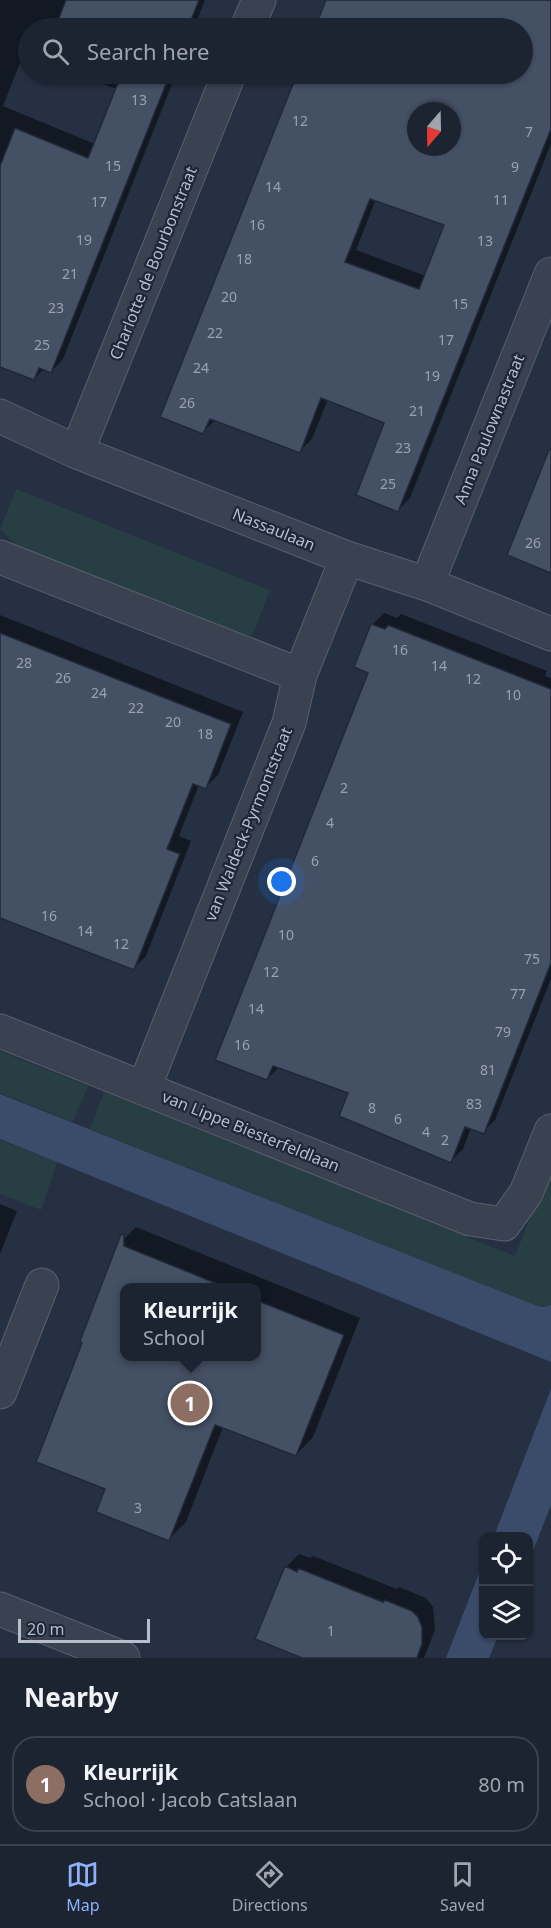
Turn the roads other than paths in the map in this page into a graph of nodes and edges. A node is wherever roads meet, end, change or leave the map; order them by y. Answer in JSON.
{"nodes":[{"id":1,"x":259,"y":0,"type":"edge"},
{"id":2,"x":251,"y":18,"type":"edge"},
{"id":3,"x":225,"y":84,"type":"edge"},
{"id":4,"x":551,"y":274,"type":"edge"},
{"id":5,"x":1,"y":421,"type":"edge"},
{"id":6,"x":77,"y":452,"type":"junction"},
{"id":7,"x":0,"y":557,"type":"edge"},
{"id":8,"x":347,"y":558,"type":"junction"},
{"id":9,"x":427,"y":584,"type":"junction"},
{"id":10,"x":551,"y":634,"type":"edge"},
{"id":11,"x":300,"y":675,"type":"junction"},
{"id":12,"x":0,"y":1031,"type":"edge"},
{"id":13,"x":144,"y":1088,"type":"junction"},
{"id":14,"x":551,"y":1131,"type":"edge"},
{"id":15,"x":42,"y":1285,"type":"dead end"},
{"id":16,"x":0,"y":1392,"type":"edge"},
{"id":17,"x":0,"y":1609,"type":"edge"},
{"id":18,"x":123,"y":1658,"type":"edge"}],
"edges":[{"from":1,"to":2,"type":"street"},
{"from":3,"to":6,"type":"street","name":"Charlotte de Bourbonstraat"},
{"from":4,"to":9,"type":"street","name":"Anna Paulownastraat"},
{"from":5,"to":6,"type":"street","name":"Nassaulaan"},
{"from":6,"to":8,"type":"street","name":"Nassaulaan"},
{"from":7,"to":11,"type":"street"},
{"from":8,"to":9,"type":"street","name":"Nassaulaan"},
{"from":8,"to":11,"type":"street","name":"van Waldeck-Pyrmontstraat"},
{"from":9,"to":10,"type":"street","name":"Nassaulaan"},
{"from":11,"to":13,"type":"street","name":"van Waldeck-Pyrmontstraat"},
{"from":12,"to":13,"type":"street","name":"van Lippe Biesterfeldlaan"},
{"from":13,"to":14,"type":"street","name":"van Lippe Biesterfeldlaan"},
{"from":15,"to":16,"type":"street"},
{"from":17,"to":18,"type":"street"}]}
